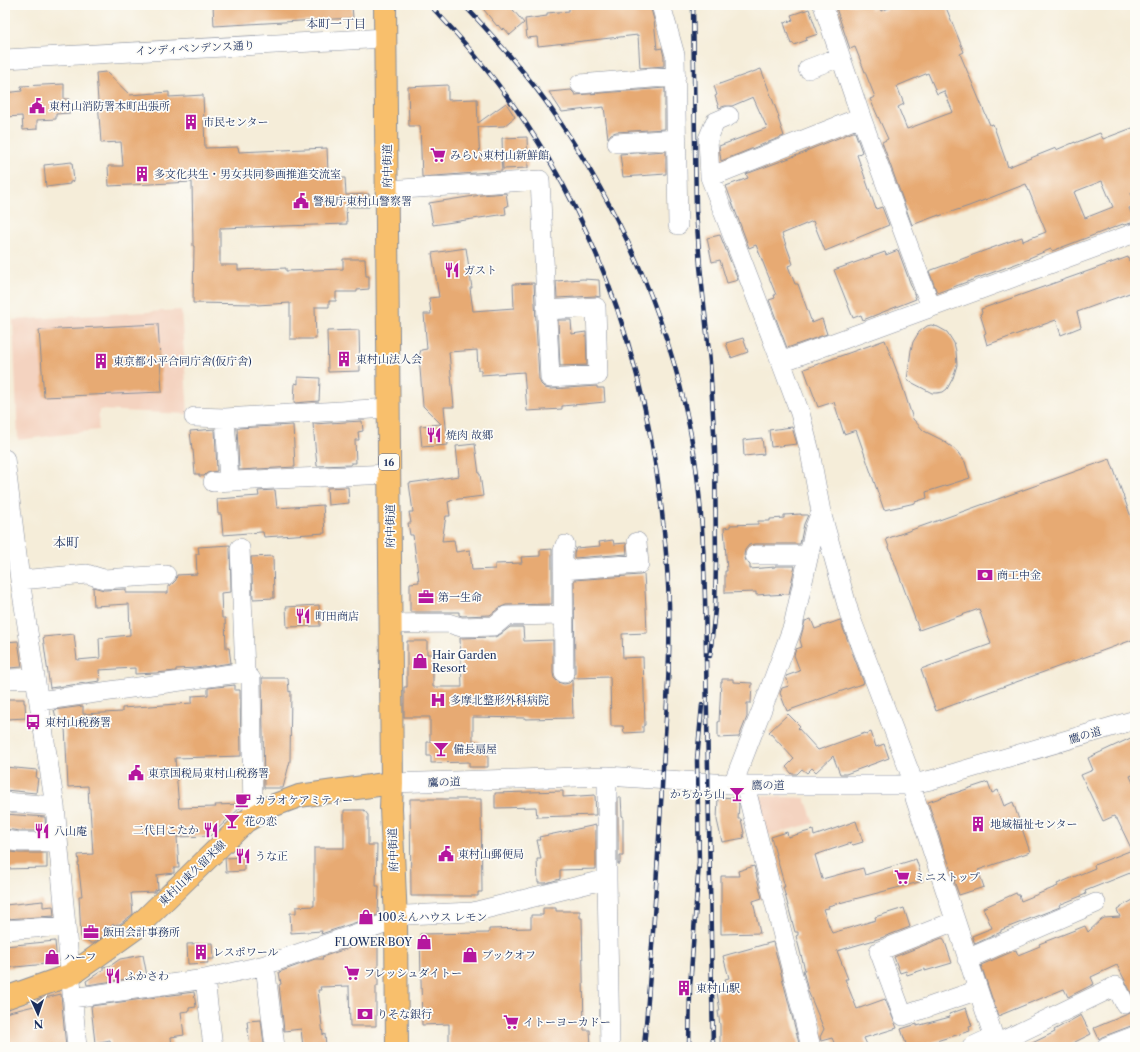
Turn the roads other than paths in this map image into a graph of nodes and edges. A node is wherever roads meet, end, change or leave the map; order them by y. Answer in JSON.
{"nodes":[{"id":1,"x":385,"y":5,"type":"edge"},
{"id":2,"x":661,"y":5,"type":"edge"},
{"id":3,"x":823,"y":5,"type":"edge"},
{"id":4,"x":386,"y":38,"type":"junction"},
{"id":5,"x":840,"y":57,"type":"junction"},
{"id":6,"x":5,"y":59,"type":"edge"},
{"id":7,"x":808,"y":69,"type":"dead end"},
{"id":8,"x":676,"y":76,"type":"junction"},
{"id":9,"x":580,"y":84,"type":"dead end"},
{"id":10,"x":729,"y":116,"type":"dead end"},
{"id":11,"x":861,"y":117,"type":"junction"},
{"id":12,"x":677,"y":139,"type":"junction"},
{"id":13,"x":617,"y":143,"type":"dead end"},
{"id":14,"x":710,"y":177,"type":"junction"},
{"id":15,"x":387,"y":190,"type":"junction"},
{"id":16,"x":678,"y":225,"type":"dead end"},
{"id":17,"x":1135,"y":233,"type":"edge"},
{"id":18,"x":931,"y":307,"type":"junction"},
{"id":19,"x":547,"y":310,"type":"dead end"},
{"id":20,"x":781,"y":362,"type":"junction"},
{"id":21,"x":389,"y":408,"type":"junction"},
{"id":22,"x":194,"y":417,"type":"dead end"},
{"id":23,"x":225,"y":418,"type":"junction"},
{"id":24,"x":5,"y":459,"type":"edge"},
{"id":25,"x":389,"y":474,"type":"junction"},
{"id":26,"x":821,"y":512,"type":"junction"},
{"id":27,"x":637,"y":542,"type":"dead end"},
{"id":28,"x":565,"y":545,"type":"dead end"},
{"id":29,"x":240,"y":548,"type":"dead end"},
{"id":30,"x":755,"y":555,"type":"dead end"},
{"id":31,"x":809,"y":555,"type":"junction"},
{"id":32,"x":563,"y":570,"type":"junction"},
{"id":33,"x":166,"y":575,"type":"dead end"},
{"id":34,"x":20,"y":580,"type":"junction"},
{"id":35,"x":564,"y":615,"type":"junction"},
{"id":36,"x":390,"y":624,"type":"junction"},
{"id":37,"x":245,"y":672,"type":"junction"},
{"id":38,"x":564,"y":673,"type":"dead end"},
{"id":39,"x":35,"y":678,"type":"junction"},
{"id":40,"x":5,"y":679,"type":"edge"},
{"id":41,"x":39,"y":701,"type":"junction"},
{"id":42,"x":1135,"y":720,"type":"edge"},
{"id":43,"x":607,"y":776,"type":"junction"},
{"id":44,"x":392,"y":783,"type":"junction"},
{"id":45,"x":739,"y":784,"type":"junction"},
{"id":46,"x":912,"y":784,"type":"junction"},
{"id":47,"x":5,"y":802,"type":"edge"},
{"id":48,"x":55,"y":806,"type":"junction"},
{"id":49,"x":253,"y":817,"type":"junction"},
{"id":50,"x":5,"y":840,"type":"edge"},
{"id":51,"x":58,"y":842,"type":"junction"},
{"id":52,"x":607,"y":879,"type":"junction"},
{"id":53,"x":1096,"y":903,"type":"dead end"},
{"id":54,"x":396,"y":920,"type":"junction"},
{"id":55,"x":955,"y":921,"type":"junction"},
{"id":56,"x":65,"y":926,"type":"junction"},
{"id":57,"x":5,"y":930,"type":"edge"},
{"id":58,"x":967,"y":959,"type":"junction"},
{"id":59,"x":265,"y":965,"type":"junction"},
{"id":60,"x":70,"y":975,"type":"junction"},
{"id":61,"x":205,"y":979,"type":"junction"},
{"id":62,"x":978,"y":990,"type":"junction"},
{"id":63,"x":5,"y":998,"type":"edge"},
{"id":64,"x":72,"y":998,"type":"junction"},
{"id":65,"x":1125,"y":1004,"type":"dead end"},
{"id":66,"x":1135,"y":1036,"type":"edge"},
{"id":67,"x":995,"y":1043,"type":"edge"},
{"id":68,"x":77,"y":1047,"type":"edge"},
{"id":69,"x":213,"y":1047,"type":"edge"},
{"id":70,"x":275,"y":1047,"type":"edge"},
{"id":71,"x":397,"y":1047,"type":"edge"},
{"id":72,"x":610,"y":1047,"type":"edge"},
{"id":73,"x":811,"y":1047,"type":"edge"},
{"id":74,"x":971,"y":1047,"type":"edge"},
{"id":75,"x":1106,"y":1047,"type":"edge"}],
"edges":[{"from":1,"to":4,"type":"main road","name":"府中街道","number":"16"},
{"from":2,"to":8,"type":"street"},
{"from":3,"to":5,"type":"street"},
{"from":4,"to":6,"type":"street","name":"インディペンデンス通り"},
{"from":4,"to":15,"type":"main road","name":"府中街道","number":"16"},
{"from":5,"to":7,"type":"street"},
{"from":5,"to":11,"type":"street"},
{"from":8,"to":9,"type":"street"},
{"from":8,"to":12,"type":"street"},
{"from":10,"to":14,"type":"street"},
{"from":11,"to":14,"type":"street"},
{"from":11,"to":18,"type":"street"},
{"from":12,"to":13,"type":"street"},
{"from":12,"to":16,"type":"street"},
{"from":14,"to":20,"type":"street"},
{"from":15,"to":19,"type":"street"},
{"from":15,"to":21,"type":"main road","name":"府中街道","number":"16"},
{"from":17,"to":18,"type":"street"},
{"from":18,"to":20,"type":"street"},
{"from":20,"to":26,"type":"street"},
{"from":21,"to":23,"type":"street"},
{"from":21,"to":25,"type":"main road","name":"府中街道","number":"16"},
{"from":22,"to":23,"type":"street"},
{"from":23,"to":25,"type":"street"},
{"from":24,"to":34,"type":"street"},
{"from":25,"to":36,"type":"main road","name":"府中街道","number":"16"},
{"from":26,"to":31,"type":"street"},
{"from":26,"to":46,"type":"street"},
{"from":27,"to":32,"type":"street"},
{"from":28,"to":32,"type":"street"},
{"from":29,"to":37,"type":"street"},
{"from":30,"to":31,"type":"street"},
{"from":31,"to":45,"type":"street"},
{"from":32,"to":35,"type":"street"},
{"from":33,"to":34,"type":"street"},
{"from":34,"to":39,"type":"street"},
{"from":35,"to":36,"type":"street"},
{"from":35,"to":38,"type":"street"},
{"from":36,"to":44,"type":"main road","name":"府中街道","number":"16"},
{"from":37,"to":41,"type":"street"},
{"from":37,"to":49,"type":"street"},
{"from":39,"to":40,"type":"street"},
{"from":39,"to":41,"type":"street"},
{"from":41,"to":48,"type":"street"},
{"from":42,"to":46,"type":"street","name":"鷹の道"},
{"from":43,"to":44,"type":"street","name":"鷹の道"},
{"from":43,"to":45,"type":"street","name":"鷹の道"},
{"from":43,"to":52,"type":"street"},
{"from":44,"to":49,"type":"main road","name":"東村山東久留米線"},
{"from":44,"to":54,"type":"main road","name":"府中街道","number":"16"},
{"from":45,"to":46,"type":"street","name":"鷹の道"},
{"from":45,"to":73,"type":"street"},
{"from":46,"to":55,"type":"street"},
{"from":47,"to":48,"type":"street"},
{"from":48,"to":51,"type":"street"},
{"from":49,"to":60,"type":"main road","name":"東村山東久留米線"},
{"from":50,"to":51,"type":"street"},
{"from":51,"to":56,"type":"street"},
{"from":52,"to":54,"type":"street"},
{"from":52,"to":72,"type":"street"},
{"from":53,"to":58,"type":"street"},
{"from":54,"to":59,"type":"street"},
{"from":54,"to":71,"type":"main road","name":"府中街道","number":"16"},
{"from":55,"to":58,"type":"street"},
{"from":55,"to":62,"type":"street"},
{"from":56,"to":57,"type":"street"},
{"from":56,"to":60,"type":"street"},
{"from":58,"to":62,"type":"street"},
{"from":59,"to":61,"type":"street"},
{"from":59,"to":70,"type":"street"},
{"from":60,"to":63,"type":"main road","name":"東村山東久留米線"},
{"from":60,"to":64,"type":"street"},
{"from":61,"to":64,"type":"street"},
{"from":61,"to":69,"type":"street"},
{"from":62,"to":67,"type":"street"},
{"from":64,"to":68,"type":"street"},
{"from":65,"to":67,"type":"street"},
{"from":66,"to":75,"type":"street"},
{"from":67,"to":74,"type":"street"}]}
